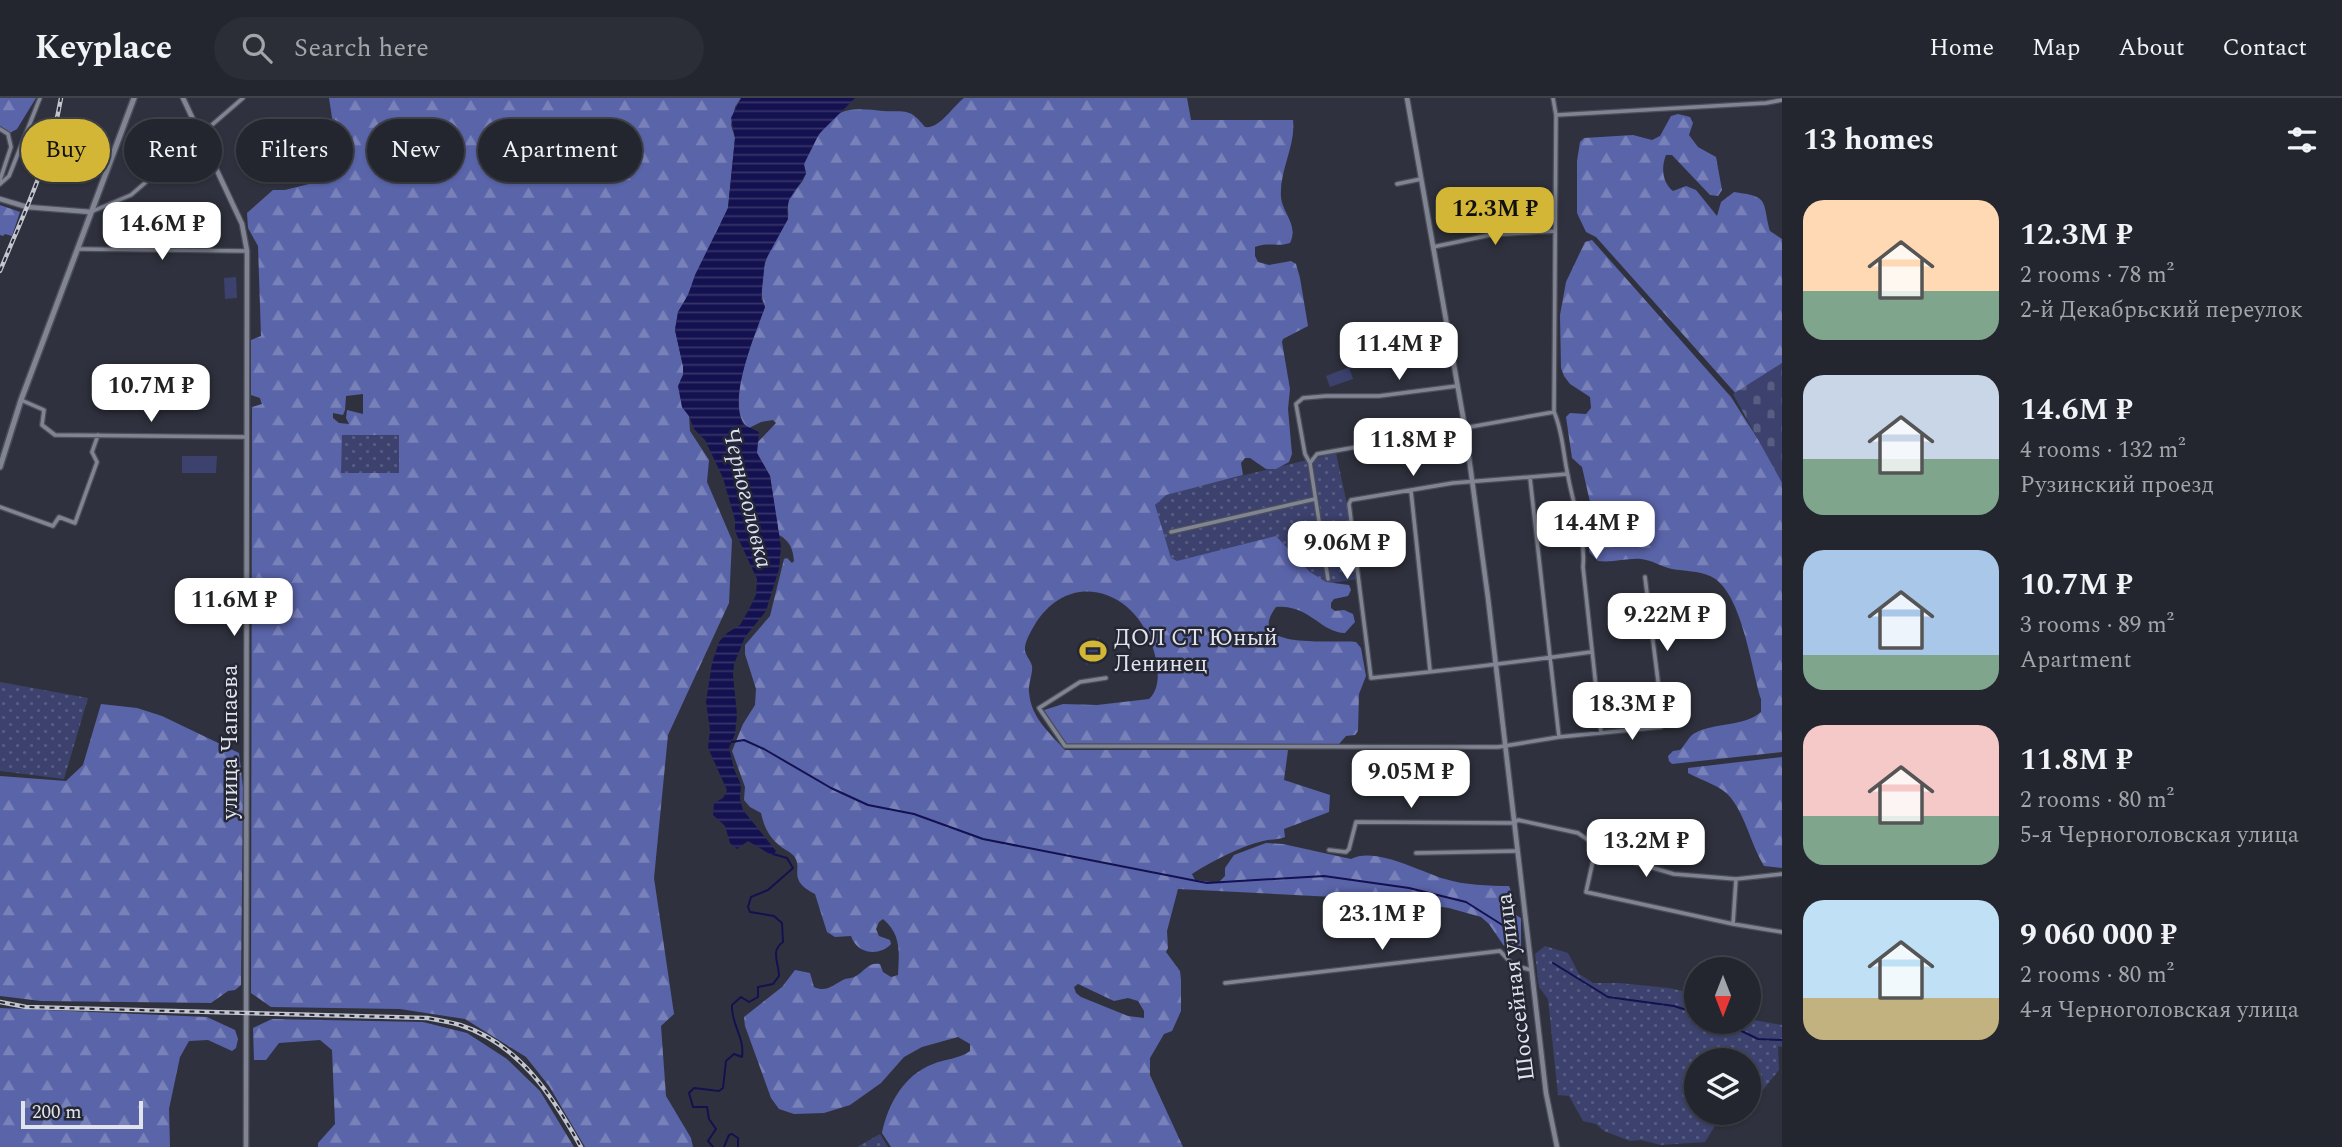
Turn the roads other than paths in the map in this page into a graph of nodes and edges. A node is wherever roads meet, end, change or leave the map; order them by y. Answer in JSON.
{"nodes":[{"id":1,"x":40,"y":98,"type":"edge"},
{"id":2,"x":134,"y":98,"type":"edge"},
{"id":3,"x":183,"y":98,"type":"edge"},
{"id":4,"x":243,"y":98,"type":"edge"},
{"id":5,"x":1408,"y":98,"type":"edge"},
{"id":6,"x":1553,"y":98,"type":"edge"},
{"id":7,"x":1766,"y":100,"type":"edge"},
{"id":8,"x":1782,"y":100,"type":"edge"},
{"id":9,"x":1556,"y":115,"type":"junction"},
{"id":10,"x":193,"y":119,"type":"edge"},
{"id":11,"x":218,"y":119,"type":"edge"},
{"id":12,"x":0,"y":129,"type":"edge"},
{"id":13,"x":1421,"y":179,"type":"junction"},
{"id":14,"x":222,"y":181,"type":"edge"},
{"id":15,"x":0,"y":182,"type":"edge"},
{"id":16,"x":146,"y":182,"type":"edge"},
{"id":17,"x":1397,"y":184,"type":"dead end"},
{"id":18,"x":0,"y":199,"type":"edge"},
{"id":19,"x":91,"y":212,"type":"junction"},
{"id":20,"x":1555,"y":231,"type":"junction"},
{"id":21,"x":1433,"y":247,"type":"junction"},
{"id":22,"x":78,"y":249,"type":"junction"},
{"id":23,"x":247,"y":251,"type":"junction"},
{"id":24,"x":1457,"y":386,"type":"junction"},
{"id":25,"x":21,"y":400,"type":"junction"},
{"id":26,"x":1554,"y":412,"type":"junction"},
{"id":27,"x":1465,"y":428,"type":"junction"},
{"id":28,"x":98,"y":435,"type":"junction"},
{"id":29,"x":247,"y":437,"type":"junction"},
{"id":30,"x":1310,"y":463,"type":"junction"},
{"id":31,"x":0,"y":467,"type":"edge"},
{"id":32,"x":1567,"y":474,"type":"junction"},
{"id":33,"x":1530,"y":478,"type":"junction"},
{"id":34,"x":1472,"y":482,"type":"junction"},
{"id":35,"x":1411,"y":490,"type":"junction"},
{"id":36,"x":1315,"y":499,"type":"junction"},
{"id":37,"x":0,"y":508,"type":"edge"},
{"id":38,"x":1171,"y":533,"type":"dead end"},
{"id":39,"x":1645,"y":577,"type":"dead end"},
{"id":40,"x":1328,"y":579,"type":"dead end"},
{"id":41,"x":1591,"y":652,"type":"junction"},
{"id":42,"x":1551,"y":657,"type":"junction"},
{"id":43,"x":1495,"y":666,"type":"junction"},
{"id":44,"x":1430,"y":670,"type":"junction"},
{"id":45,"x":1106,"y":678,"type":"dead end"},
{"id":46,"x":1601,"y":733,"type":"junction"},
{"id":47,"x":1559,"y":737,"type":"junction"},
{"id":48,"x":1505,"y":746,"type":"junction"},
{"id":49,"x":1365,"y":748,"type":"junction"},
{"id":50,"x":1364,"y":754,"type":"dead end"},
{"id":51,"x":1514,"y":822,"type":"junction"},
{"id":52,"x":1596,"y":846,"type":"junction"},
{"id":53,"x":1329,"y":850,"type":"dead end"},
{"id":54,"x":1517,"y":851,"type":"junction"},
{"id":55,"x":1416,"y":853,"type":"dead end"},
{"id":56,"x":1782,"y":874,"type":"edge"},
{"id":57,"x":1736,"y":878,"type":"junction"},
{"id":58,"x":1733,"y":924,"type":"junction"},
{"id":59,"x":1781,"y":931,"type":"edge"},
{"id":60,"x":1531,"y":970,"type":"junction"},
{"id":61,"x":1226,"y":983,"type":"dead end"},
{"id":62,"x":246,"y":1147,"type":"edge"},
{"id":63,"x":1557,"y":1147,"type":"edge"}],
"edges":[{"from":1,"to":15,"type":"street"},
{"from":2,"to":19,"type":"main road"},
{"from":3,"to":10,"type":"street","name":"улица Чапаева"},
{"from":4,"to":11,"type":"street"},
{"from":5,"to":13,"type":"street","name":"Шоссейная улица"},
{"from":6,"to":9,"type":"street"},
{"from":7,"to":8,"type":"street"},
{"from":7,"to":9,"type":"street"},
{"from":9,"to":20,"type":"street"},
{"from":12,"to":15,"type":"street"},
{"from":13,"to":17,"type":"street"},
{"from":13,"to":21,"type":"street","name":"Шоссейная улица"},
{"from":14,"to":23,"type":"street","name":"улица Чапаева"},
{"from":16,"to":19,"type":"street"},
{"from":18,"to":19,"type":"street"},
{"from":19,"to":22,"type":"main road"},
{"from":20,"to":21,"type":"street"},
{"from":20,"to":26,"type":"street"},
{"from":21,"to":24,"type":"street","name":"Шоссейная улица"},
{"from":22,"to":23,"type":"street"},
{"from":22,"to":25,"type":"main road"},
{"from":23,"to":29,"type":"street","name":"улица Чапаева"},
{"from":24,"to":27,"type":"street","name":"Шоссейная улица"},
{"from":24,"to":30,"type":"street"},
{"from":25,"to":28,"type":"street"},
{"from":25,"to":31,"type":"main road"},
{"from":26,"to":27,"type":"street"},
{"from":26,"to":32,"type":"street"},
{"from":27,"to":30,"type":"street"},
{"from":27,"to":34,"type":"street","name":"Шоссейная улица"},
{"from":28,"to":29,"type":"street"},
{"from":28,"to":37,"type":"street"},
{"from":29,"to":62,"type":"street","name":"улица Чапаева"},
{"from":30,"to":36,"type":"street"},
{"from":32,"to":33,"type":"street"},
{"from":32,"to":41,"type":"street"},
{"from":33,"to":34,"type":"street"},
{"from":33,"to":42,"type":"street"},
{"from":34,"to":35,"type":"street"},
{"from":34,"to":43,"type":"street","name":"Шоссейная улица"},
{"from":35,"to":44,"type":"street"},
{"from":35,"to":44,"type":"street"},
{"from":36,"to":38,"type":"street"},
{"from":36,"to":40,"type":"street"},
{"from":39,"to":46,"type":"street"},
{"from":41,"to":42,"type":"street"},
{"from":41,"to":46,"type":"street"},
{"from":42,"to":43,"type":"street"},
{"from":42,"to":47,"type":"street"},
{"from":43,"to":44,"type":"street"},
{"from":43,"to":48,"type":"street","name":"Шоссейная улица"},
{"from":45,"to":49,"type":"street"},
{"from":46,"to":47,"type":"street"},
{"from":47,"to":48,"type":"street"},
{"from":48,"to":49,"type":"street"},
{"from":48,"to":51,"type":"street","name":"Шоссейная улица"},
{"from":49,"to":50,"type":"street"},
{"from":51,"to":52,"type":"street"},
{"from":51,"to":53,"type":"street"},
{"from":51,"to":54,"type":"street","name":"Шоссейная улица"},
{"from":52,"to":57,"type":"street"},
{"from":52,"to":58,"type":"street"},
{"from":54,"to":55,"type":"street"},
{"from":54,"to":60,"type":"street","name":"Шоссейная улица"},
{"from":56,"to":57,"type":"street"},
{"from":57,"to":58,"type":"street"},
{"from":58,"to":59,"type":"street"},
{"from":60,"to":61,"type":"street"},
{"from":60,"to":63,"type":"street","name":"Шоссейная улица"}]}
